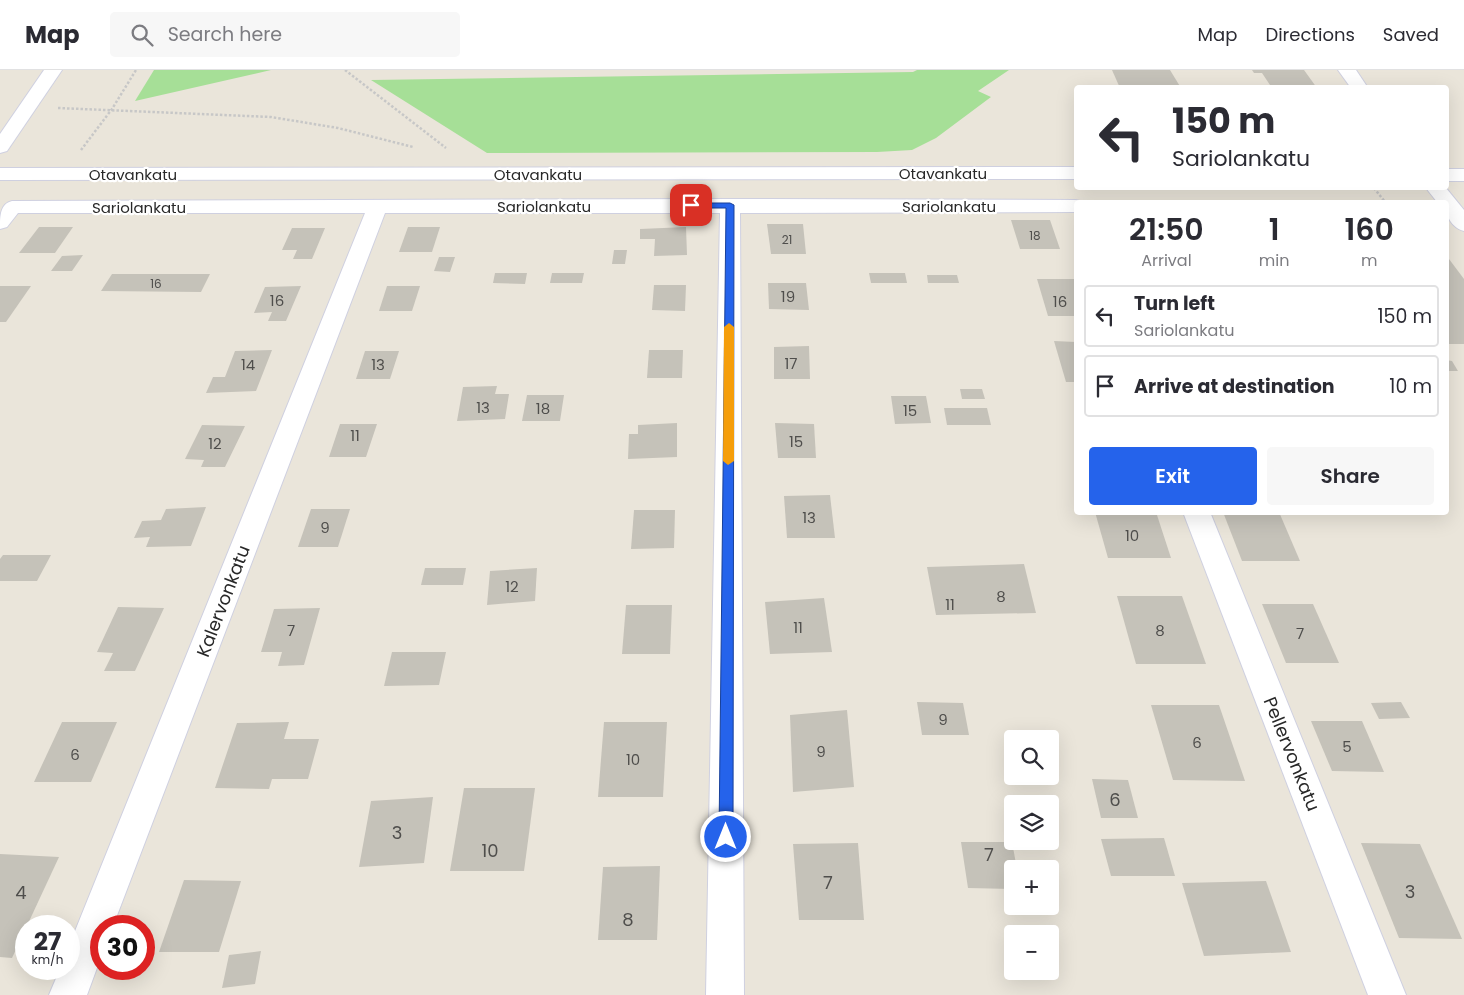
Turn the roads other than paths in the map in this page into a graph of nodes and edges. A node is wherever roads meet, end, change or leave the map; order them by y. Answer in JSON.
{"nodes":[{"id":1,"x":52,"y":70,"type":"edge"},
{"id":2,"x":1346,"y":70,"type":"edge"},
{"id":3,"x":1358,"y":85,"type":"edge"},
{"id":4,"x":0,"y":147,"type":"edge"},
{"id":5,"x":1074,"y":173,"type":"edge"},
{"id":6,"x":0,"y":174,"type":"edge"},
{"id":7,"x":1449,"y":175,"type":"edge"},
{"id":8,"x":1464,"y":175,"type":"edge"},
{"id":9,"x":1438,"y":190,"type":"edge"},
{"id":10,"x":1445,"y":200,"type":"edge"},
{"id":11,"x":730,"y":205,"type":"junction"},
{"id":12,"x":1449,"y":205,"type":"edge"},
{"id":13,"x":378,"y":206,"type":"junction"},
{"id":14,"x":1074,"y":208,"type":"edge"},
{"id":15,"x":6,"y":215,"type":"edge"},
{"id":16,"x":1464,"y":224,"type":"edge"},
{"id":17,"x":1197,"y":515,"type":"edge"},
{"id":18,"x":68,"y":995,"type":"edge"},
{"id":19,"x":725,"y":995,"type":"edge"},
{"id":20,"x":1387,"y":995,"type":"edge"}],
"edges":[{"from":1,"to":4,"type":"street"},
{"from":2,"to":3,"type":"street"},
{"from":5,"to":6,"type":"street","name":"Otavankatu"},
{"from":7,"to":8,"type":"street"},
{"from":9,"to":10,"type":"street"},
{"from":11,"to":13,"type":"street","name":"Sariolankatu"},
{"from":11,"to":14,"type":"street","name":"Sariolankatu"},
{"from":11,"to":19,"type":"street"},
{"from":12,"to":16,"type":"street"},
{"from":13,"to":15,"type":"street","name":"Sariolankatu"},
{"from":13,"to":18,"type":"street","name":"Kalervonkatu"},
{"from":17,"to":20,"type":"street","name":"Pellervonkatu"}]}
